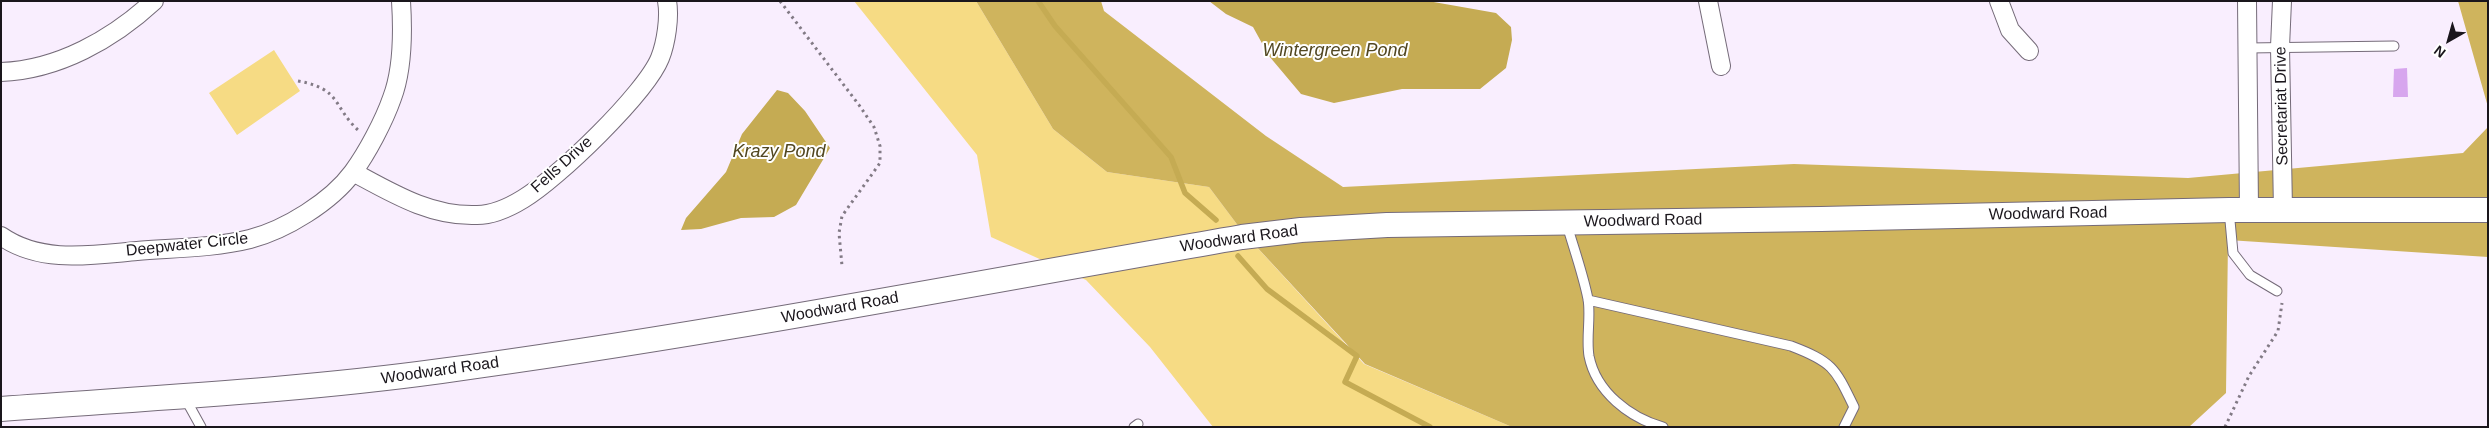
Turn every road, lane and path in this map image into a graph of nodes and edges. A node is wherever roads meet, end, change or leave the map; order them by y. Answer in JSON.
{"nodes":[{"id":1,"x":154,"y":1,"type":"edge"},
{"id":2,"x":401,"y":1,"type":"edge"},
{"id":3,"x":668,"y":1,"type":"edge"},
{"id":4,"x":780,"y":1,"type":"edge"},
{"id":5,"x":1708,"y":1,"type":"edge"},
{"id":6,"x":1999,"y":1,"type":"edge"},
{"id":7,"x":2247,"y":1,"type":"edge"},
{"id":8,"x":2282,"y":1,"type":"edge"},
{"id":9,"x":2394,"y":46,"type":"dead end"},
{"id":10,"x":2280,"y":47,"type":"junction"},
{"id":11,"x":2248,"y":48,"type":"junction"},
{"id":12,"x":2029,"y":51,"type":"dead end"},
{"id":13,"x":1722,"y":66,"type":"dead end"},
{"id":14,"x":1,"y":72,"type":"edge"},
{"id":15,"x":298,"y":81,"type":"dead end"},
{"id":16,"x":370,"y":142,"type":"junction"},
{"id":17,"x":353,"y":172,"type":"junction"},
{"id":18,"x":2239,"y":210,"type":"junction"},
{"id":19,"x":2284,"y":210,"type":"junction"},
{"id":20,"x":2488,"y":210,"type":"edge"},
{"id":21,"x":1566,"y":222,"type":"junction"},
{"id":22,"x":1,"y":236,"type":"edge"},
{"id":23,"x":842,"y":266,"type":"dead end"},
{"id":24,"x":2277,"y":291,"type":"joint"},
{"id":25,"x":1588,"y":300,"type":"junction"},
{"id":26,"x":184,"y":395,"type":"junction"},
{"id":27,"x":1,"y":409,"type":"edge"},
{"id":28,"x":201,"y":427,"type":"edge"},
{"id":29,"x":1663,"y":427,"type":"edge"},
{"id":30,"x":1844,"y":427,"type":"edge"},
{"id":31,"x":2225,"y":427,"type":"edge"}],
"edges":[{"from":1,"to":14,"type":"street"},
{"from":2,"to":16,"type":"street","name":"Deepwater Circle"},
{"from":3,"to":17,"type":"street","name":"Fells Drive"},
{"from":4,"to":23,"type":"path"},
{"from":5,"to":13,"type":"street"},
{"from":6,"to":12,"type":"street"},
{"from":7,"to":11,"type":"street","name":"Secretariat Drive"},
{"from":8,"to":10,"type":"street","name":"Secretariat Drive"},
{"from":9,"to":10,"type":"lane"},
{"from":10,"to":11,"type":"lane"},
{"from":10,"to":19,"type":"street","name":"Secretariat Drive"},
{"from":11,"to":18,"type":"street","name":"Secretariat Drive"},
{"from":15,"to":16,"type":"path"},
{"from":16,"to":17,"type":"street","name":"Deepwater Circle"},
{"from":17,"to":22,"type":"street","name":"Deepwater Circle"},
{"from":18,"to":19,"type":"street","name":"Woodward Road"},
{"from":18,"to":21,"type":"street","name":"Woodward Road"},
{"from":18,"to":24,"type":"lane"},
{"from":19,"to":20,"type":"street","name":"Woodward Road"},
{"from":21,"to":25,"type":"lane"},
{"from":21,"to":26,"type":"street","name":"Woodward Road"},
{"from":24,"to":31,"type":"path"},
{"from":25,"to":29,"type":"lane"},
{"from":25,"to":30,"type":"lane"},
{"from":26,"to":27,"type":"street","name":"Woodward Road"},
{"from":26,"to":28,"type":"lane"}]}
